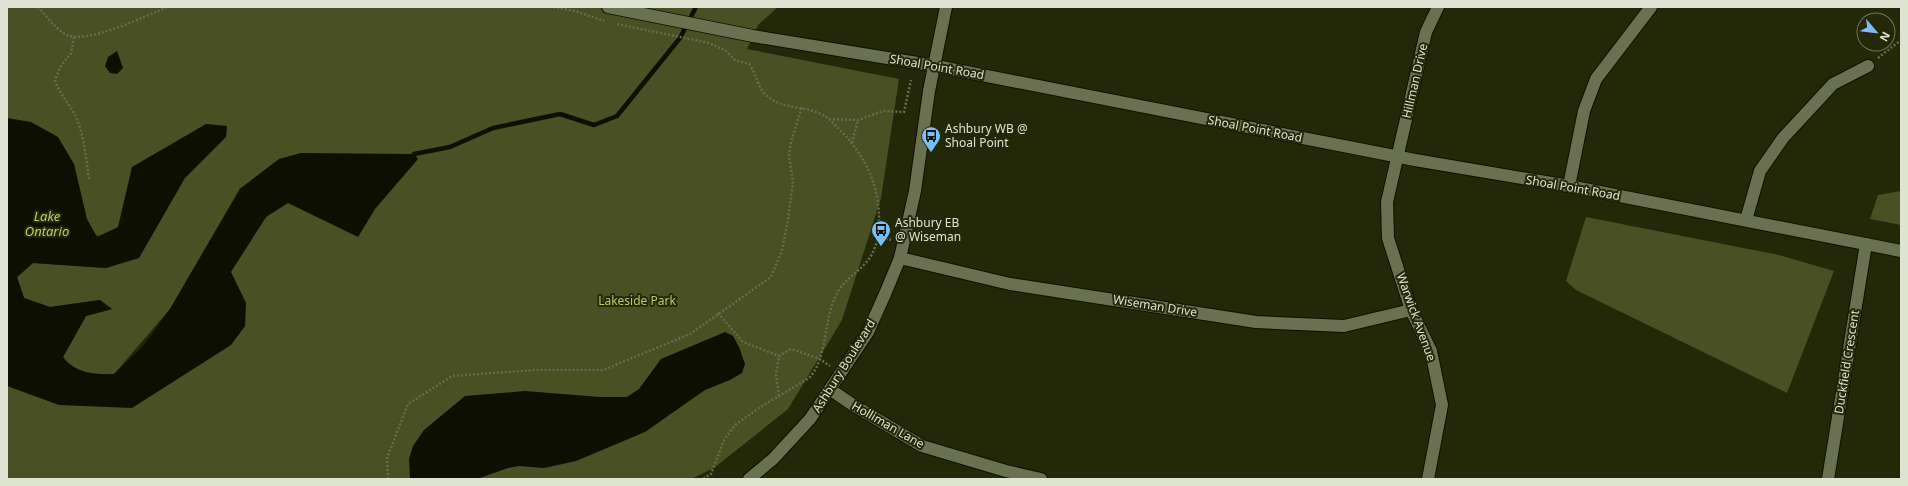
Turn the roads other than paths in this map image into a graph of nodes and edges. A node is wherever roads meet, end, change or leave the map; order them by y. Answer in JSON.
{"nodes":[{"id":1,"x":608,"y":7,"type":"edge"},
{"id":2,"x":946,"y":7,"type":"edge"},
{"id":3,"x":1438,"y":7,"type":"edge"},
{"id":4,"x":1651,"y":7,"type":"edge"},
{"id":5,"x":936,"y":66,"type":"junction"},
{"id":6,"x":1868,"y":66,"type":"road end"},
{"id":7,"x":1398,"y":156,"type":"junction"},
{"id":8,"x":1569,"y":186,"type":"junction"},
{"id":9,"x":1746,"y":220,"type":"junction"},
{"id":10,"x":1866,"y":244,"type":"junction"},
{"id":11,"x":1901,"y":251,"type":"edge"},
{"id":12,"x":900,"y":258,"type":"junction"},
{"id":13,"x":1411,"y":310,"type":"junction"},
{"id":14,"x":831,"y":390,"type":"junction"},
{"id":15,"x":1005,"y":475,"type":"edge"},
{"id":16,"x":749,"y":479,"type":"edge"},
{"id":17,"x":1041,"y":479,"type":"edge"},
{"id":18,"x":1428,"y":479,"type":"edge"},
{"id":19,"x":1828,"y":479,"type":"edge"}],
"edges":[{"from":1,"to":5,"type":"street","name":"Shoal Point Road"},
{"from":2,"to":5,"type":"street","name":"Ashbury Boulevard"},
{"from":3,"to":7,"type":"street","name":"Hillman Drive"},
{"from":4,"to":8,"type":"street"},
{"from":5,"to":7,"type":"street","name":"Shoal Point Road"},
{"from":5,"to":12,"type":"street","name":"Ashbury Boulevard"},
{"from":6,"to":9,"type":"street"},
{"from":7,"to":8,"type":"street","name":"Shoal Point Road"},
{"from":7,"to":13,"type":"street","name":"Warwick Avenue"},
{"from":8,"to":9,"type":"street","name":"Shoal Point Road"},
{"from":9,"to":10,"type":"street","name":"Shoal Point Road"},
{"from":10,"to":11,"type":"street","name":"Shoal Point Road"},
{"from":10,"to":19,"type":"street","name":"Duckfield Crescent"},
{"from":12,"to":13,"type":"street","name":"Wiseman Drive"},
{"from":12,"to":14,"type":"street","name":"Ashbury Boulevard"},
{"from":13,"to":18,"type":"street","name":"Warwick Avenue"},
{"from":14,"to":15,"type":"street","name":"Holliman Lane"},
{"from":14,"to":16,"type":"street","name":"Ashbury Boulevard"},
{"from":15,"to":17,"type":"street","name":"Holliman Lane"}]}
